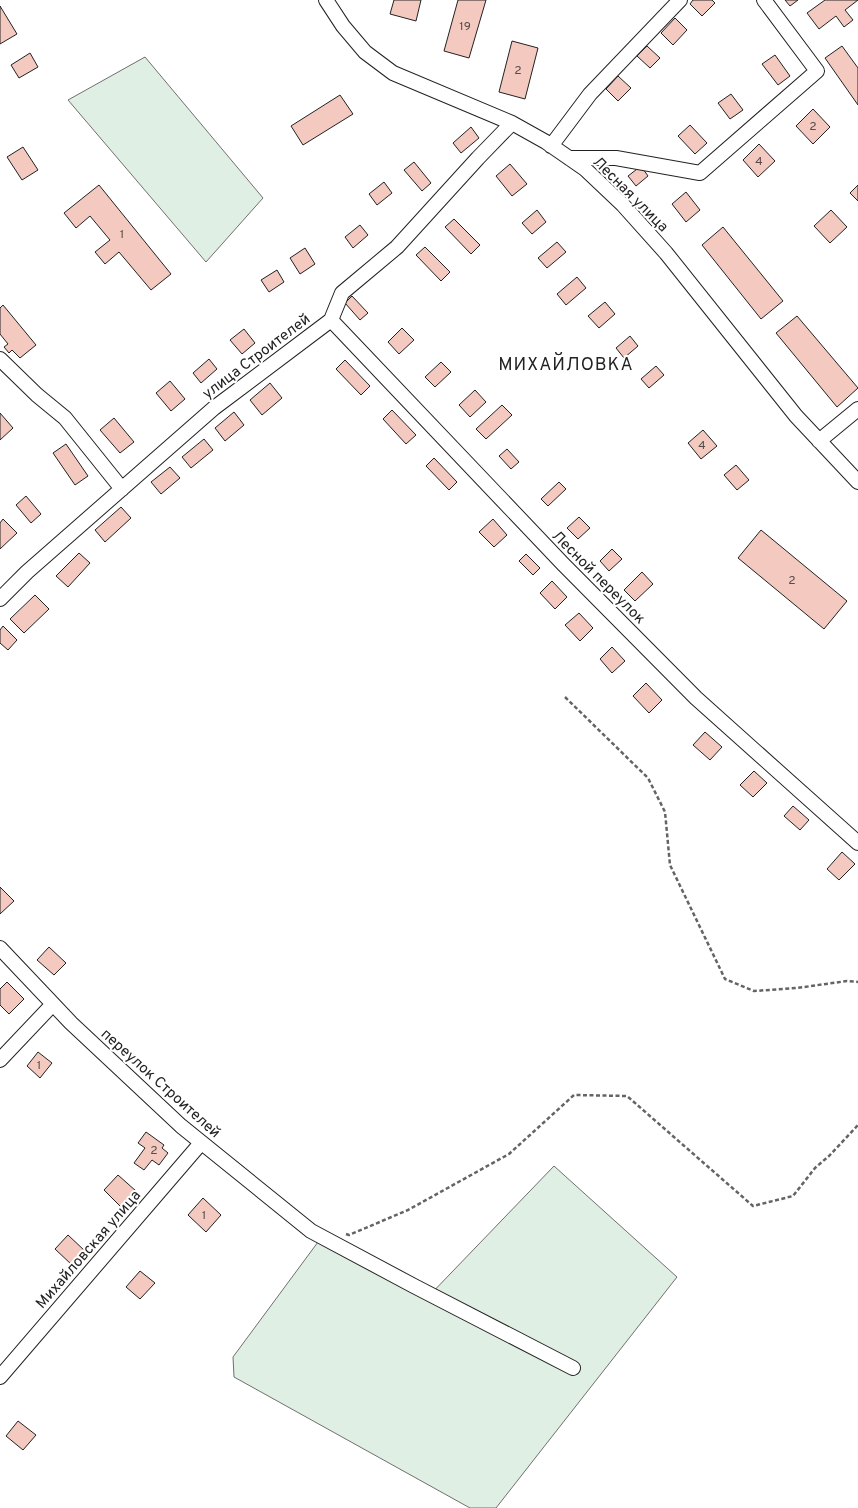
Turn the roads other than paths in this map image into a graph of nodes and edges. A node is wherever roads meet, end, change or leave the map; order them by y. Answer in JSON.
{"nodes":[{"id":1,"x":326,"y":0,"type":"edge"},
{"id":2,"x":680,"y":0,"type":"edge"},
{"id":3,"x":764,"y":0,"type":"edge"},
{"id":4,"x":512,"y":123,"type":"junction"},
{"id":5,"x":551,"y":146,"type":"junction"},
{"id":6,"x":568,"y":158,"type":"junction"},
{"id":7,"x":331,"y":320,"type":"junction"},
{"id":8,"x":0,"y":359,"type":"edge"},
{"id":9,"x":858,"y":409,"type":"edge"},
{"id":10,"x":819,"y":441,"type":"junction"},
{"id":11,"x":858,"y":482,"type":"edge"},
{"id":12,"x":122,"y":489,"type":"junction"},
{"id":13,"x":0,"y":599,"type":"edge"},
{"id":14,"x":858,"y":843,"type":"edge"},
{"id":15,"x":0,"y":948,"type":"edge"},
{"id":16,"x":53,"y":1004,"type":"junction"},
{"id":17,"x":0,"y":1060,"type":"edge"},
{"id":18,"x":201,"y":1143,"type":"junction"},
{"id":19,"x":574,"y":1368,"type":"dead end"},
{"id":20,"x":0,"y":1377,"type":"edge"}],
"edges":[{"from":1,"to":4,"type":"street","name":"Лесная улица"},
{"from":2,"to":5,"type":"street"},
{"from":3,"to":6,"type":"street"},
{"from":4,"to":5,"type":"street","name":"Лесная улица"},
{"from":4,"to":7,"type":"street","name":"улица Строителей"},
{"from":5,"to":6,"type":"street","name":"Лесная улица"},
{"from":6,"to":10,"type":"street","name":"Лесная улица"},
{"from":7,"to":12,"type":"street","name":"улица Строителей"},
{"from":7,"to":14,"type":"street","name":"Лесной переулок"},
{"from":8,"to":12,"type":"street"},
{"from":9,"to":10,"type":"street"},
{"from":10,"to":11,"type":"street","name":"Лесная улица"},
{"from":12,"to":13,"type":"street","name":"улица Строителей"},
{"from":15,"to":16,"type":"street","name":"переулок Строителей"},
{"from":16,"to":17,"type":"street"},
{"from":16,"to":18,"type":"street","name":"переулок Строителей"},
{"from":18,"to":19,"type":"street","name":"переулок Строителей"},
{"from":18,"to":20,"type":"street","name":"Михайловская улица"}]}
